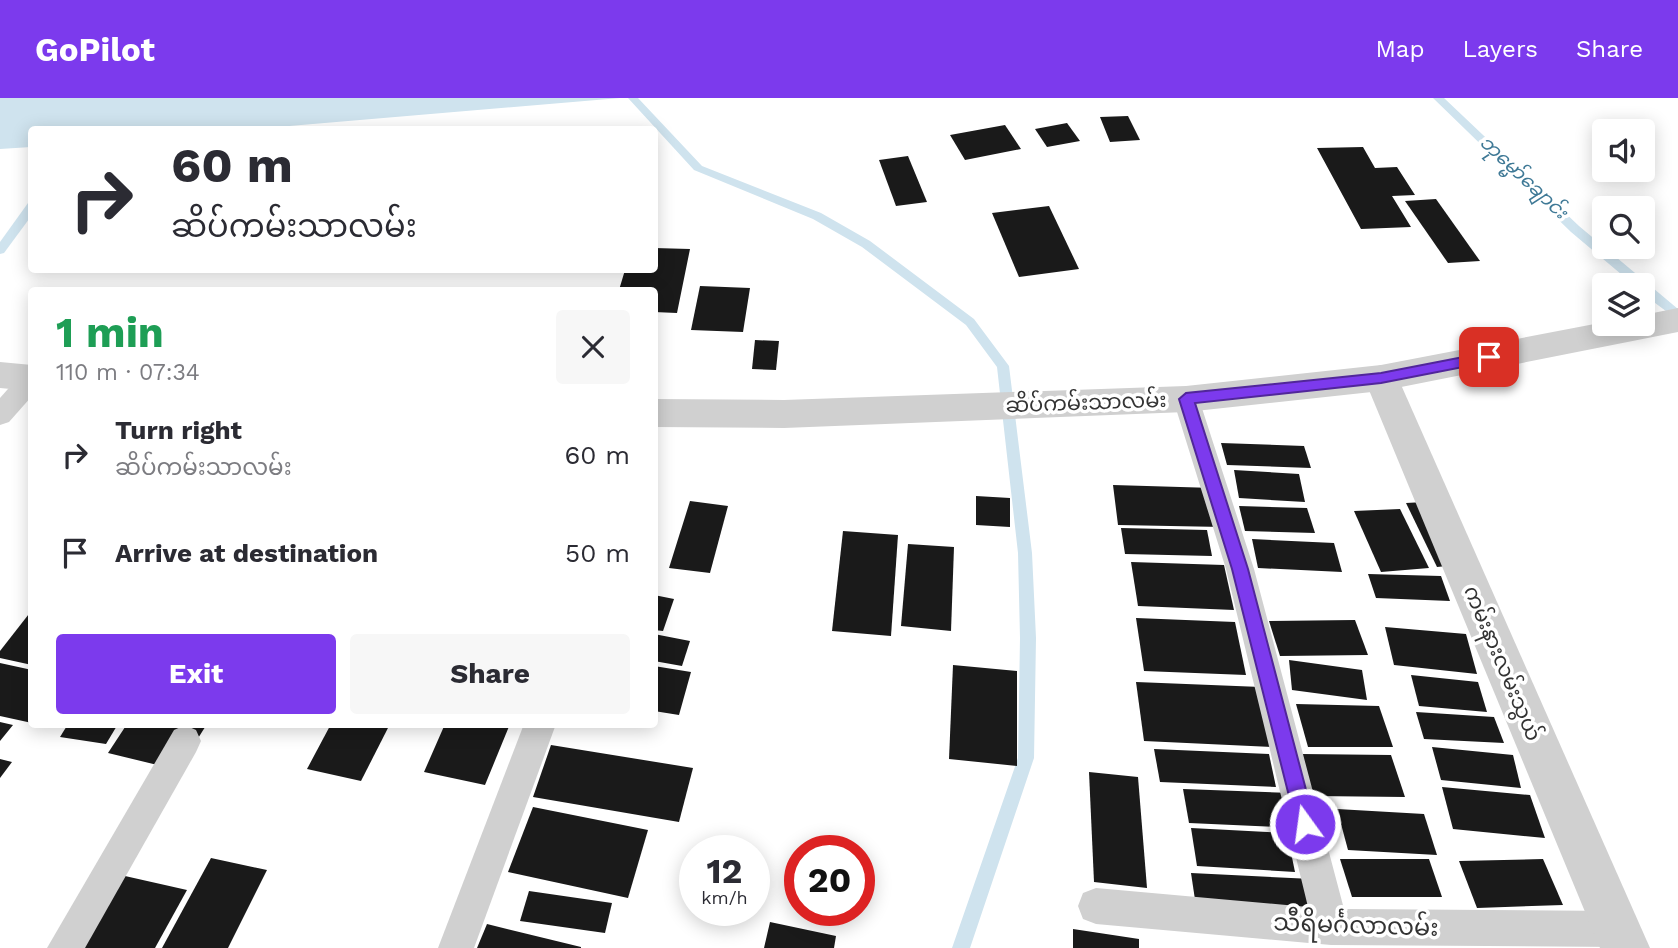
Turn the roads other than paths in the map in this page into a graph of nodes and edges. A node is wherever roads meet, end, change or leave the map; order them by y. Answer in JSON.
{"nodes":[{"id":1,"x":1678,"y":320,"type":"edge"},
{"id":2,"x":0,"y":375,"type":"edge"},
{"id":3,"x":28,"y":378,"type":"edge"},
{"id":4,"x":1381,"y":378,"type":"junction"},
{"id":5,"x":28,"y":384,"type":"edge"},
{"id":6,"x":1186,"y":399,"type":"junction"},
{"id":7,"x":658,"y":413,"type":"edge"},
{"id":8,"x":0,"y":415,"type":"edge"},
{"id":9,"x":538,"y":728,"type":"edge"},
{"id":10,"x":185,"y":741,"type":"dead end"},
{"id":11,"x":1096,"y":906,"type":"dead end"},
{"id":12,"x":1331,"y":927,"type":"junction"},
{"id":13,"x":1621,"y":939,"type":"edge"},
{"id":14,"x":65,"y":948,"type":"edge"},
{"id":15,"x":456,"y":948,"type":"edge"}],
"edges":[{"from":1,"to":4,"type":"street","name":"ဆိပ်ကမ်းသာလမ်း"},
{"from":2,"to":3,"type":"street"},
{"from":4,"to":6,"type":"street","name":"ဆိပ်ကမ်းသာလမ်း"},
{"from":4,"to":13,"type":"street","name":"ကမ်းနားလမ်းသွယ်"},
{"from":5,"to":8,"type":"lane"},
{"from":6,"to":7,"type":"street","name":"ဆိပ်ကမ်းသာလမ်း"},
{"from":6,"to":12,"type":"lane"},
{"from":9,"to":15,"type":"lane"},
{"from":10,"to":14,"type":"lane"},
{"from":11,"to":12,"type":"lane","name":"သီရိမင်္ဂလာလမ်း"},
{"from":12,"to":13,"type":"lane","name":"သီရိမင်္ဂလာလမ်း"}]}
